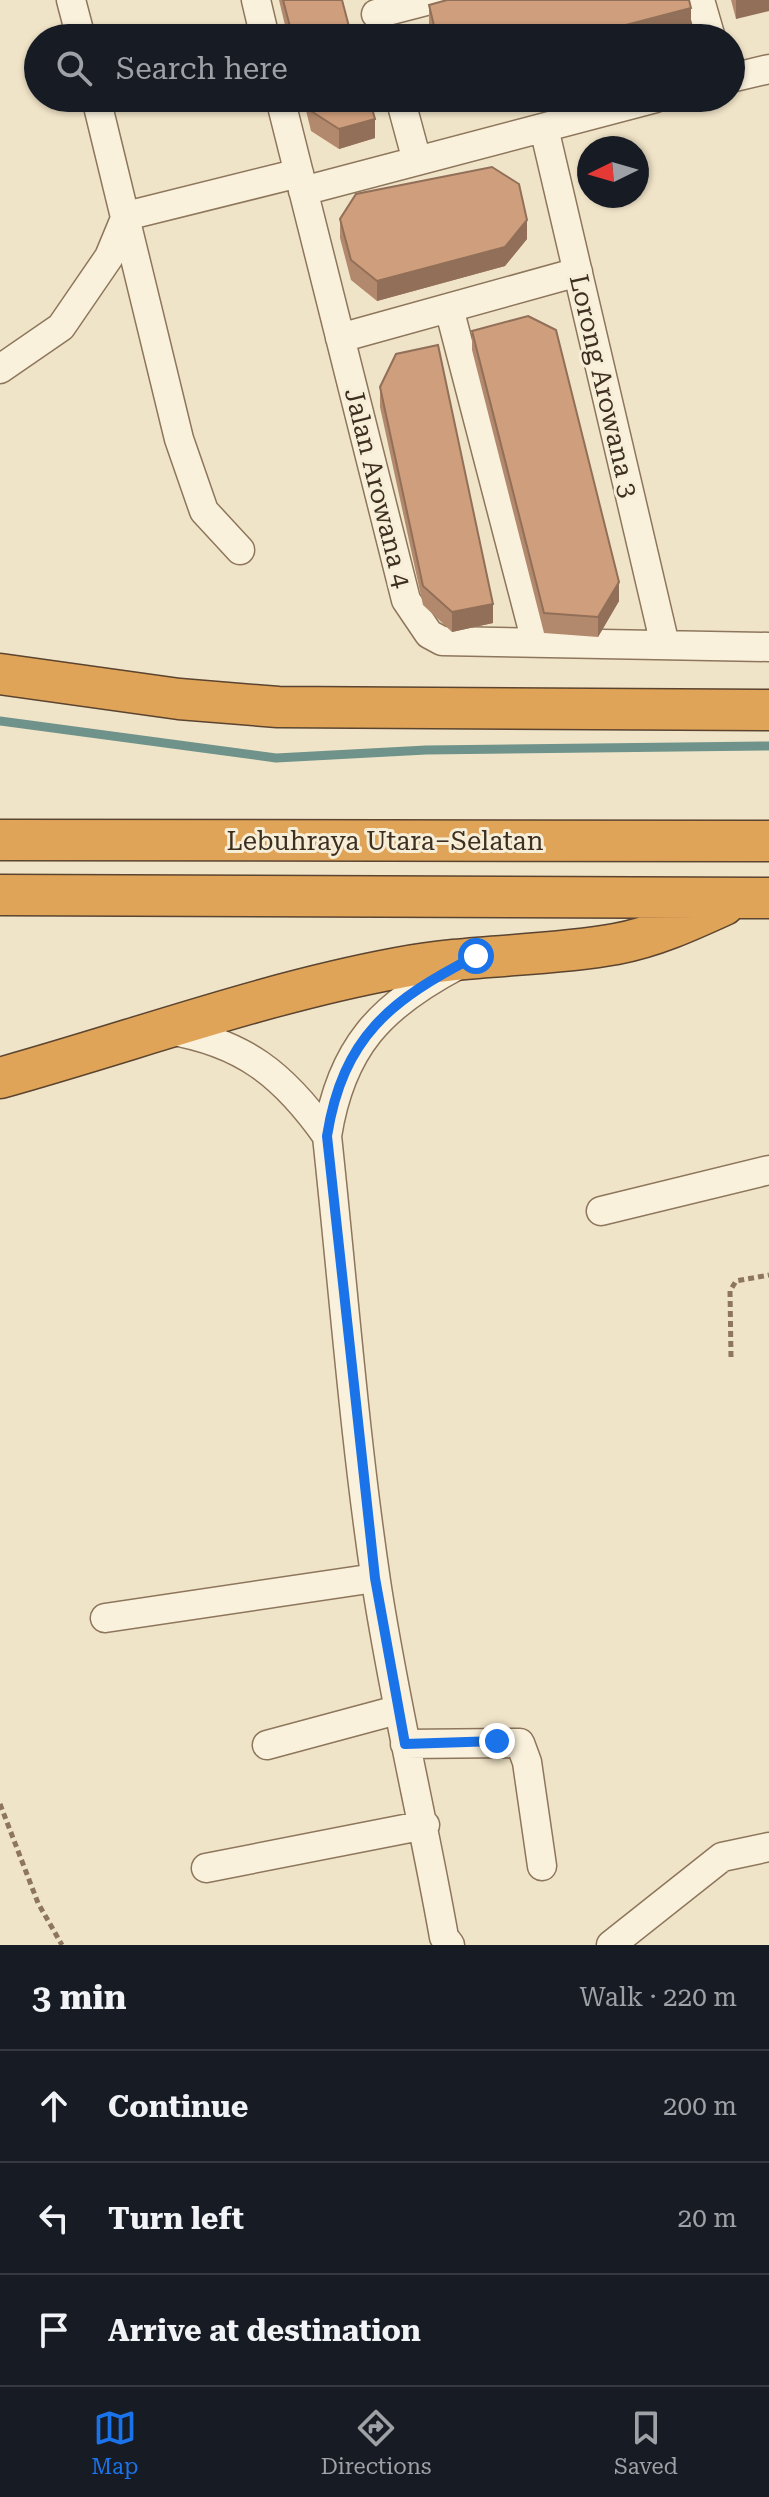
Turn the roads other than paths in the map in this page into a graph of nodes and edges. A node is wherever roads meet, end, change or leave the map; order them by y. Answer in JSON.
{"nodes":[{"id":1,"x":71,"y":0,"type":"edge"},
{"id":2,"x":256,"y":0,"type":"edge"},
{"id":3,"x":430,"y":0,"type":"edge"},
{"id":4,"x":700,"y":0,"type":"edge"},
{"id":5,"x":377,"y":17,"type":"edge"},
{"id":6,"x":77,"y":24,"type":"edge"},
{"id":7,"x":262,"y":24,"type":"edge"},
{"id":8,"x":707,"y":24,"type":"edge"},
{"id":9,"x":769,"y":69,"type":"edge"},
{"id":10,"x":745,"y":75,"type":"edge"},
{"id":11,"x":100,"y":112,"type":"edge"},
{"id":12,"x":284,"y":112,"type":"edge"},
{"id":13,"x":404,"y":112,"type":"edge"},
{"id":14,"x":604,"y":112,"type":"edge"},
{"id":15,"x":544,"y":128,"type":"junction"},
{"id":16,"x":417,"y":161,"type":"junction"},
{"id":17,"x":301,"y":182,"type":"junction"},
{"id":18,"x":126,"y":216,"type":"junction"},
{"id":19,"x":578,"y":272,"type":"junction"},
{"id":20,"x":449,"y":308,"type":"junction"},
{"id":21,"x":340,"y":338,"type":"junction"},
{"id":22,"x":0,"y":369,"type":"edge"},
{"id":23,"x":240,"y":550,"type":"dead end"},
{"id":24,"x":536,"y":642,"type":"junction"},
{"id":25,"x":665,"y":645,"type":"junction"},
{"id":26,"x":769,"y":647,"type":"edge"},
{"id":27,"x":0,"y":674,"type":"edge"},
{"id":28,"x":769,"y":710,"type":"edge"},
{"id":29,"x":0,"y":840,"type":"edge"},
{"id":30,"x":769,"y":841,"type":"edge"},
{"id":31,"x":0,"y":895,"type":"edge"},
{"id":32,"x":755,"y":898,"type":"edge"},
{"id":33,"x":476,"y":956,"type":"junction"},
{"id":34,"x":164,"y":1030,"type":"junction"},
{"id":35,"x":0,"y":1078,"type":"edge"},
{"id":36,"x":327,"y":1136,"type":"junction"},
{"id":37,"x":769,"y":1170,"type":"edge"},
{"id":38,"x":601,"y":1211,"type":"dead end"},
{"id":39,"x":375,"y":1578,"type":"junction"},
{"id":40,"x":105,"y":1618,"type":"dead end"},
{"id":41,"x":397,"y":1710,"type":"junction"},
{"id":42,"x":405,"y":1744,"type":"junction"},
{"id":43,"x":267,"y":1745,"type":"dead end"},
{"id":44,"x":425,"y":1825,"type":"junction"},
{"id":45,"x":769,"y":1847,"type":"edge"},
{"id":46,"x":542,"y":1866,"type":"dead end"},
{"id":47,"x":206,"y":1868,"type":"dead end"},
{"id":48,"x":444,"y":1942,"type":"edge"},
{"id":49,"x":611,"y":1945,"type":"edge"}],
"edges":[{"from":1,"to":6,"type":"street"},
{"from":2,"to":7,"type":"street"},
{"from":3,"to":5,"type":"street"},
{"from":4,"to":8,"type":"street"},
{"from":9,"to":10,"type":"street"},
{"from":11,"to":18,"type":"street"},
{"from":12,"to":17,"type":"street","name":"Jalan Arowana 4"},
{"from":13,"to":16,"type":"street"},
{"from":14,"to":15,"type":"street"},
{"from":15,"to":16,"type":"street"},
{"from":15,"to":19,"type":"street","name":"Lorong Arowana 3"},
{"from":16,"to":17,"type":"street"},
{"from":17,"to":18,"type":"street"},
{"from":17,"to":21,"type":"street","name":"Jalan Arowana 4"},
{"from":18,"to":22,"type":"street"},
{"from":18,"to":23,"type":"street"},
{"from":19,"to":20,"type":"street"},
{"from":19,"to":25,"type":"street","name":"Lorong Arowana 3"},
{"from":20,"to":21,"type":"street"},
{"from":20,"to":24,"type":"street"},
{"from":21,"to":24,"type":"street","name":"Jalan Arowana 4"},
{"from":24,"to":25,"type":"street","name":"Jalan Arowana 4"},
{"from":25,"to":26,"type":"street","name":"Jalan Arowana 4"},
{"from":27,"to":28,"type":"highway"},
{"from":29,"to":30,"type":"highway","name":"Lebuhraya Utara–Selatan"},
{"from":31,"to":32,"type":"highway"},
{"from":32,"to":33,"type":"highway"},
{"from":33,"to":34,"type":"highway"},
{"from":33,"to":36,"type":"street"},
{"from":34,"to":35,"type":"highway"},
{"from":34,"to":36,"type":"street"},
{"from":36,"to":39,"type":"street"},
{"from":37,"to":38,"type":"street"},
{"from":39,"to":40,"type":"street"},
{"from":39,"to":41,"type":"street"},
{"from":41,"to":42,"type":"street"},
{"from":41,"to":43,"type":"street"},
{"from":42,"to":44,"type":"street"},
{"from":42,"to":46,"type":"street"},
{"from":44,"to":47,"type":"street"},
{"from":44,"to":48,"type":"street"},
{"from":45,"to":49,"type":"street"}]}
